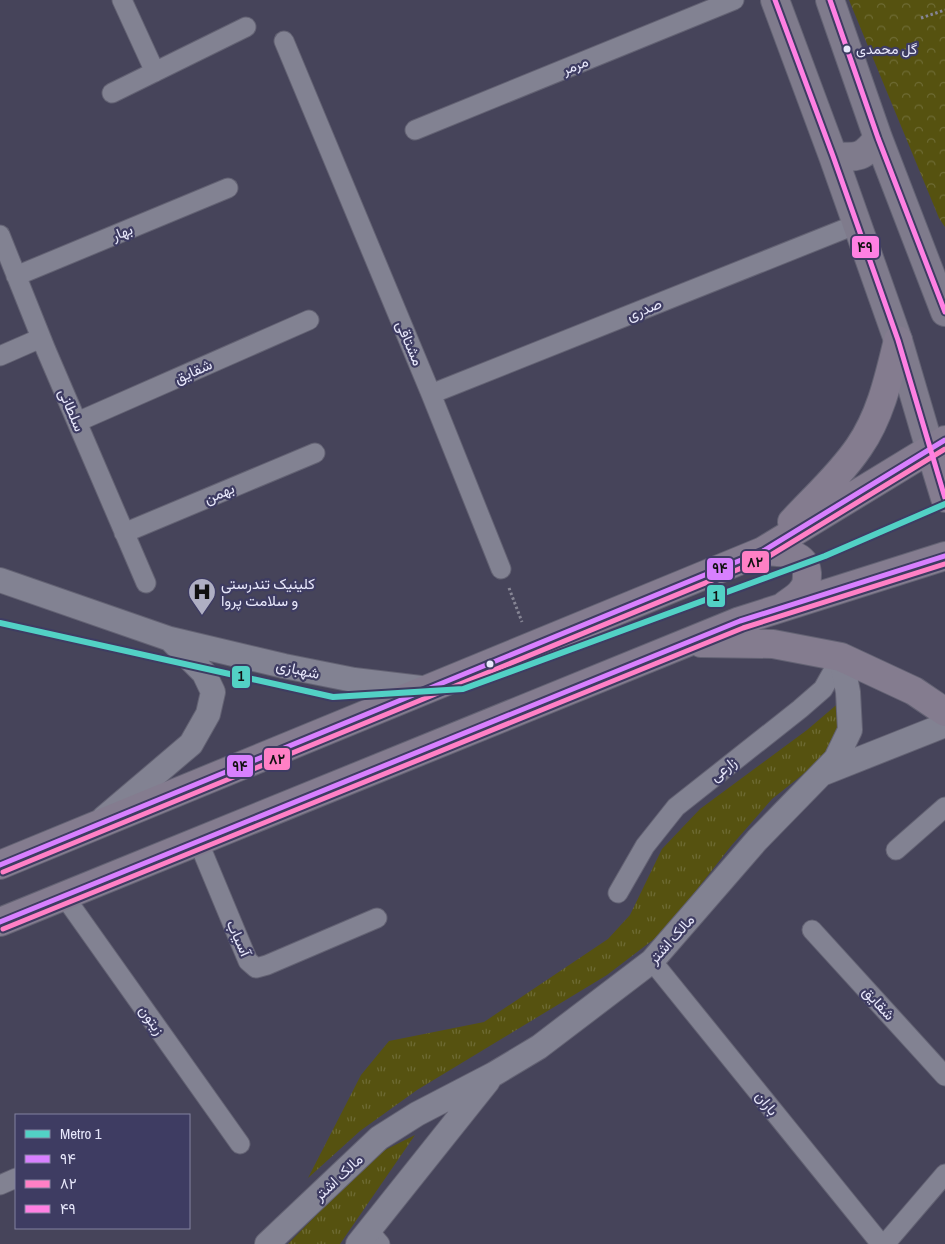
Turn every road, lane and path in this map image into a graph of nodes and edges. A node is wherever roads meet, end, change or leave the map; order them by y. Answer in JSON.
{"nodes":[{"id":1,"x":122,"y":0,"type":"edge"},
{"id":2,"x":734,"y":0,"type":"edge"},
{"id":3,"x":775,"y":0,"type":"edge"},
{"id":4,"x":830,"y":0,"type":"edge"},
{"id":5,"x":945,"y":10,"type":"edge"},
{"id":6,"x":920,"y":18,"type":"dead end"},
{"id":7,"x":246,"y":27,"type":"dead end"},
{"id":8,"x":284,"y":41,"type":"dead end"},
{"id":9,"x":155,"y":72,"type":"junction"},
{"id":10,"x":112,"y":93,"type":"dead end"},
{"id":11,"x":415,"y":130,"type":"dead end"},
{"id":12,"x":878,"y":138,"type":"junction"},
{"id":13,"x":833,"y":156,"type":"junction"},
{"id":14,"x":228,"y":188,"type":"dead end"},
{"id":15,"x":857,"y":224,"type":"junction"},
{"id":16,"x":0,"y":235,"type":"edge"},
{"id":17,"x":16,"y":276,"type":"junction"},
{"id":18,"x":945,"y":312,"type":"edge"},
{"id":19,"x":309,"y":320,"type":"dead end"},
{"id":20,"x":41,"y":338,"type":"junction"},
{"id":21,"x":898,"y":340,"type":"junction"},
{"id":22,"x":0,"y":356,"type":"edge"},
{"id":23,"x":431,"y":394,"type":"junction"},
{"id":24,"x":77,"y":422,"type":"junction"},
{"id":25,"x":938,"y":445,"type":"edge"},
{"id":26,"x":315,"y":453,"type":"dead end"},
{"id":27,"x":945,"y":498,"type":"edge"},
{"id":28,"x":124,"y":533,"type":"junction"},
{"id":29,"x":763,"y":551,"type":"junction"},
{"id":30,"x":945,"y":556,"type":"edge"},
{"id":31,"x":501,"y":569,"type":"joint"},
{"id":32,"x":0,"y":580,"type":"edge"},
{"id":33,"x":146,"y":583,"type":"dead end"},
{"id":34,"x":783,"y":607,"type":"junction"},
{"id":35,"x":170,"y":639,"type":"junction"},
{"id":36,"x":687,"y":643,"type":"junction"},
{"id":37,"x":531,"y":647,"type":"junction"},
{"id":38,"x":841,"y":657,"type":"junction"},
{"id":39,"x":429,"y":689,"type":"junction"},
{"id":40,"x":945,"y":712,"type":"edge"},
{"id":41,"x":945,"y":725,"type":"edge"},
{"id":42,"x":823,"y":774,"type":"junction"},
{"id":43,"x":945,"y":807,"type":"edge"},
{"id":44,"x":92,"y":827,"type":"junction"},
{"id":45,"x":198,"y":841,"type":"junction"},
{"id":46,"x":896,"y":850,"type":"dead end"},
{"id":47,"x":0,"y":865,"type":"edge"},
{"id":48,"x":618,"y":893,"type":"dead end"},
{"id":49,"x":64,"y":896,"type":"junction"},
{"id":50,"x":377,"y":918,"type":"dead end"},
{"id":51,"x":0,"y":922,"type":"edge"},
{"id":52,"x":812,"y":930,"type":"dead end"},
{"id":53,"x":652,"y":961,"type":"junction"},
{"id":54,"x":494,"y":1074,"type":"junction"},
{"id":55,"x":945,"y":1076,"type":"edge"},
{"id":56,"x":240,"y":1144,"type":"dead end"},
{"id":57,"x":945,"y":1174,"type":"edge"},
{"id":58,"x":15,"y":1178,"type":"edge"},
{"id":59,"x":0,"y":1185,"type":"edge"},
{"id":60,"x":369,"y":1239,"type":"edge"},
{"id":61,"x":267,"y":1244,"type":"edge"},
{"id":62,"x":883,"y":1244,"type":"edge"}],
"edges":[{"from":1,"to":9,"type":"street"},
{"from":2,"to":11,"type":"street","name":"مرمر"},
{"from":3,"to":13,"type":"main road"},
{"from":4,"to":12,"type":"main road"},
{"from":5,"to":6,"type":"path"},
{"from":7,"to":9,"type":"street"},
{"from":8,"to":23,"type":"street","name":"مشتاقی"},
{"from":9,"to":10,"type":"street"},
{"from":12,"to":13,"type":"main road"},
{"from":12,"to":18,"type":"main road"},
{"from":13,"to":15,"type":"main road"},
{"from":14,"to":17,"type":"street","name":"بهار"},
{"from":15,"to":21,"type":"main road"},
{"from":15,"to":23,"type":"street","name":"صدری"},
{"from":16,"to":17,"type":"street","name":"سلطانی"},
{"from":17,"to":20,"type":"street","name":"سلطانی"},
{"from":19,"to":24,"type":"street","name":"شقایق"},
{"from":20,"to":22,"type":"street"},
{"from":20,"to":24,"type":"street","name":"سلطانی"},
{"from":21,"to":25,"type":"main road"},
{"from":21,"to":29,"type":"main road"},
{"from":23,"to":31,"type":"street","name":"مشتاقی"},
{"from":24,"to":28,"type":"street","name":"سلطانی"},
{"from":25,"to":27,"type":"main road"},
{"from":25,"to":29,"type":"main road"},
{"from":26,"to":28,"type":"street","name":"بهمن"},
{"from":28,"to":33,"type":"street","name":"سلطانی"},
{"from":29,"to":34,"type":"main road"},
{"from":29,"to":37,"type":"main road"},
{"from":30,"to":34,"type":"main road"},
{"from":31,"to":37,"type":"path"},
{"from":32,"to":35,"type":"street","name":"شهبازی"},
{"from":34,"to":36,"type":"main road"},
{"from":35,"to":39,"type":"street","name":"شهبازی"},
{"from":35,"to":44,"type":"street","name":"شهبازی"},
{"from":36,"to":38,"type":"main road"},
{"from":36,"to":45,"type":"main road"},
{"from":37,"to":39,"type":"main road"},
{"from":38,"to":40,"type":"main road"},
{"from":38,"to":42,"type":"street","name":"مالک اشتر"},
{"from":38,"to":48,"type":"street","name":"زارعی"},
{"from":39,"to":44,"type":"main road"},
{"from":41,"to":42,"type":"street"},
{"from":42,"to":53,"type":"street","name":"مالک اشتر"},
{"from":43,"to":46,"type":"street"},
{"from":44,"to":47,"type":"main road"},
{"from":45,"to":49,"type":"main road"},
{"from":45,"to":50,"type":"street","name":"آسیاب"},
{"from":49,"to":51,"type":"main road"},
{"from":49,"to":56,"type":"street","name":"زیتون"},
{"from":52,"to":55,"type":"street","name":"شقایق"},
{"from":53,"to":54,"type":"street","name":"مالک اشتر"},
{"from":53,"to":62,"type":"street","name":"باران"},
{"from":54,"to":60,"type":"street","name":"مالک اشتر"},
{"from":54,"to":61,"type":"street","name":"مالک اشتر"},
{"from":57,"to":62,"type":"street"},
{"from":58,"to":59,"type":"street"}]}
